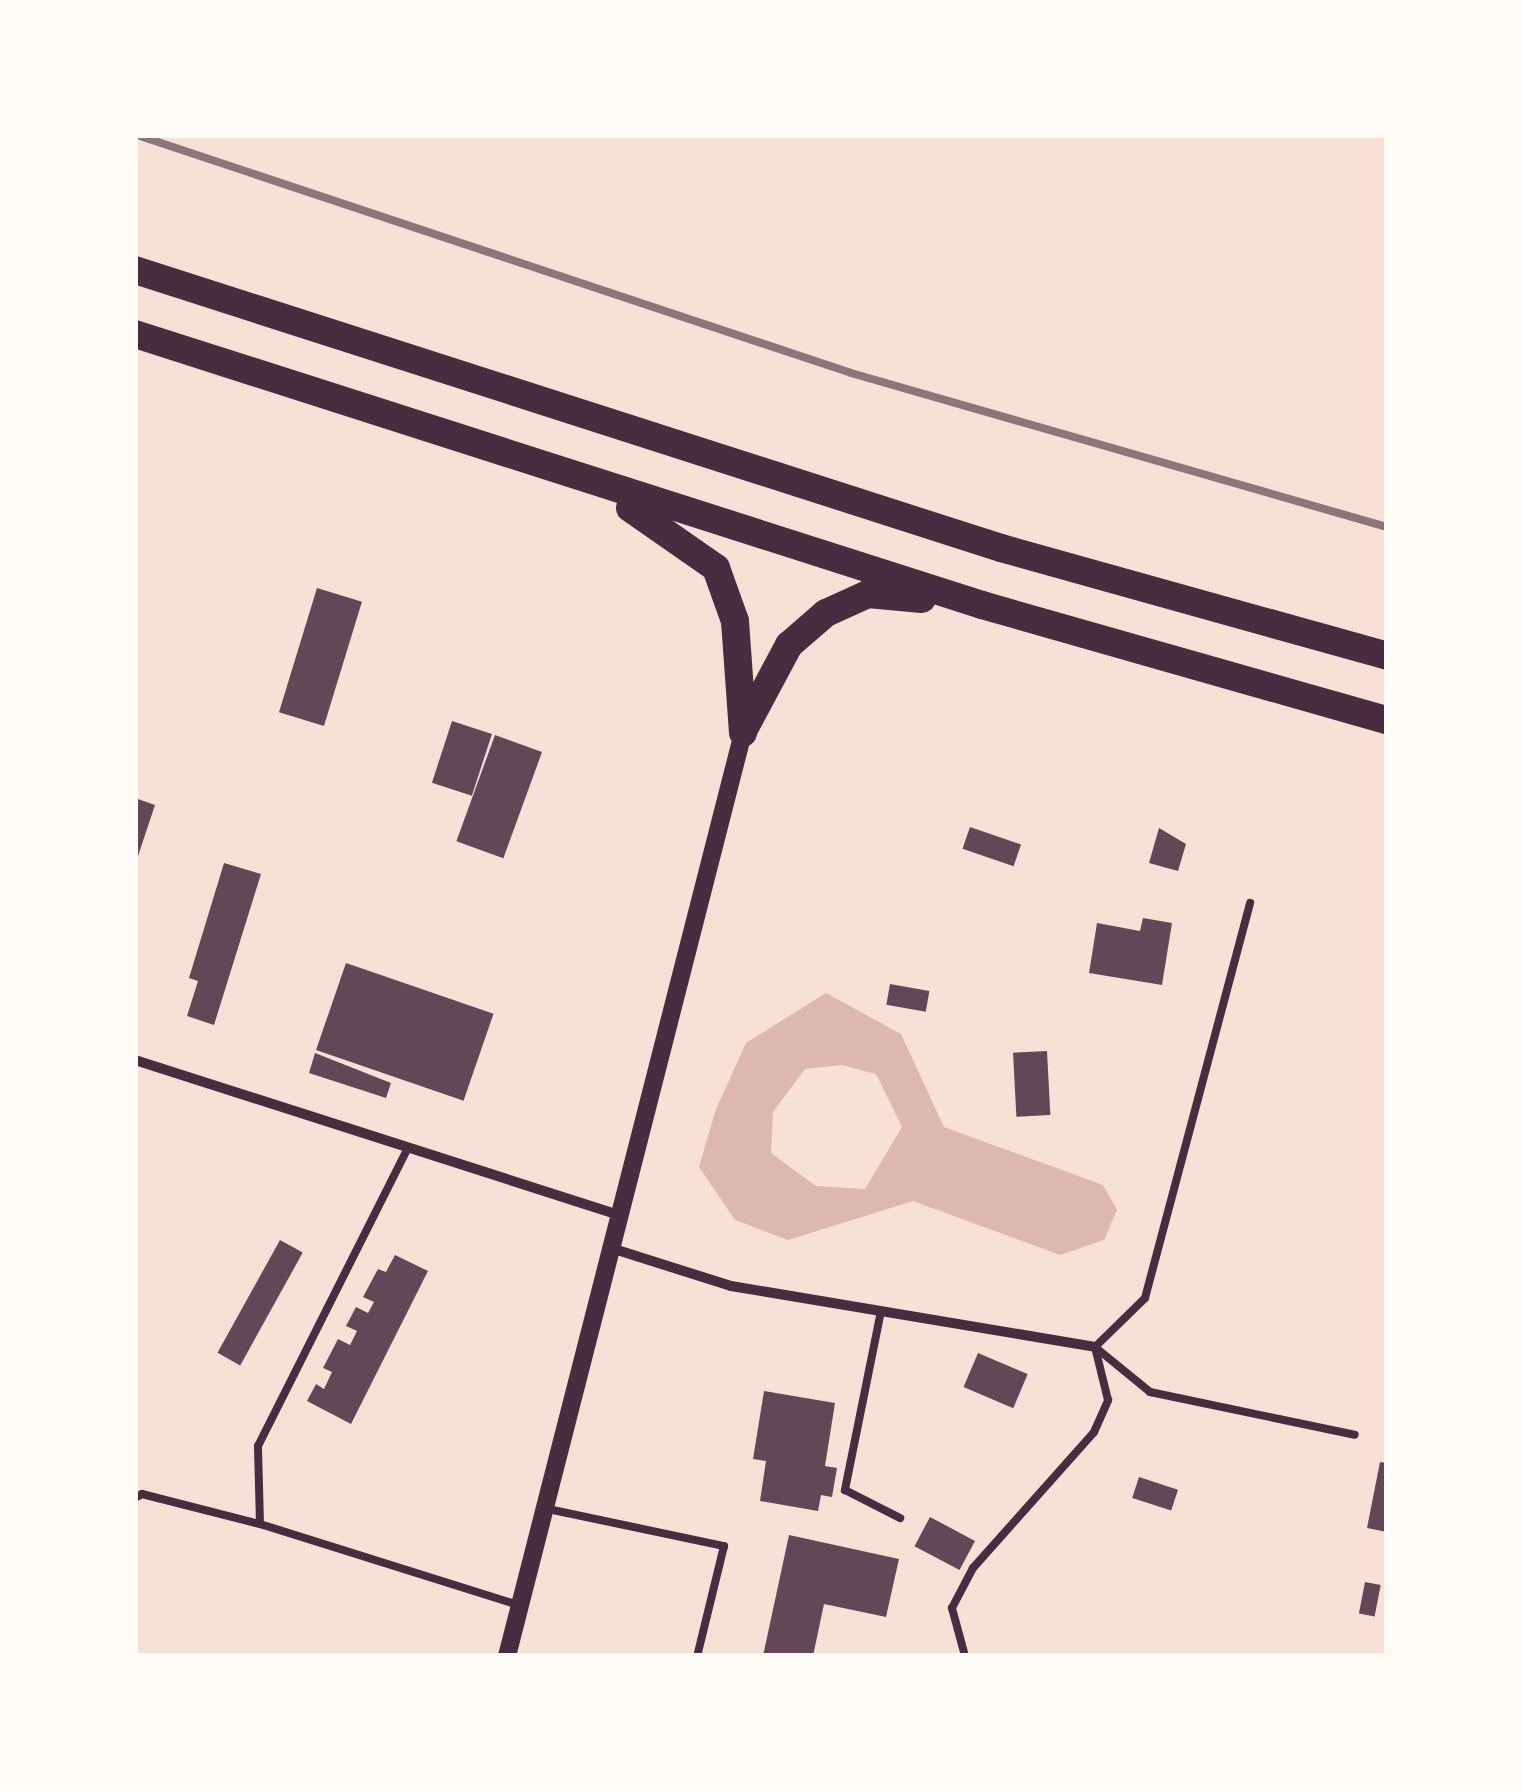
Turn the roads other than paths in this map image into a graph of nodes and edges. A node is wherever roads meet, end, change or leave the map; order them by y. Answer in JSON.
{"nodes":[{"id":1,"x":135,"y":270,"type":"edge"},
{"id":2,"x":135,"y":334,"type":"edge"},
{"id":3,"x":582,"y":482,"type":"junction"},
{"id":4,"x":982,"y":605,"type":"junction"},
{"id":5,"x":1387,"y":656,"type":"edge"},
{"id":6,"x":1387,"y":720,"type":"edge"},
{"id":7,"x":742,"y":733,"type":"junction"},
{"id":8,"x":1250,"y":903,"type":"dead end"},
{"id":9,"x":135,"y":1060,"type":"edge"},
{"id":10,"x":407,"y":1150,"type":"junction"},
{"id":11,"x":619,"y":1215,"type":"junction"},
{"id":12,"x":612,"y":1248,"type":"junction"},
{"id":13,"x":881,"y":1310,"type":"junction"},
{"id":14,"x":1095,"y":1347,"type":"junction"},
{"id":15,"x":1355,"y":1436,"type":"dead end"},
{"id":16,"x":135,"y":1498,"type":"edge"},
{"id":17,"x":543,"y":1508,"type":"junction"},
{"id":18,"x":900,"y":1518,"type":"dead end"},
{"id":19,"x":260,"y":1524,"type":"junction"},
{"id":20,"x":520,"y":1606,"type":"junction"},
{"id":21,"x":698,"y":1654,"type":"dead end"},
{"id":22,"x":507,"y":1656,"type":"edge"},
{"id":23,"x":965,"y":1656,"type":"edge"}],
"edges":[{"from":1,"to":5,"type":"highway"},
{"from":2,"to":3,"type":"highway"},
{"from":3,"to":4,"type":"highway"},
{"from":3,"to":7,"type":"highway"},
{"from":4,"to":6,"type":"highway"},
{"from":4,"to":7,"type":"highway"},
{"from":7,"to":11,"type":"street"},
{"from":8,"to":14,"type":"lane"},
{"from":9,"to":10,"type":"street"},
{"from":10,"to":11,"type":"street"},
{"from":10,"to":19,"type":"lane"},
{"from":11,"to":12,"type":"street"},
{"from":12,"to":13,"type":"street"},
{"from":12,"to":17,"type":"street"},
{"from":13,"to":14,"type":"street"},
{"from":13,"to":18,"type":"lane"},
{"from":14,"to":15,"type":"lane"},
{"from":14,"to":23,"type":"lane"},
{"from":16,"to":19,"type":"lane"},
{"from":17,"to":20,"type":"street"},
{"from":17,"to":21,"type":"lane"},
{"from":19,"to":20,"type":"lane"},
{"from":20,"to":22,"type":"street"}]}
